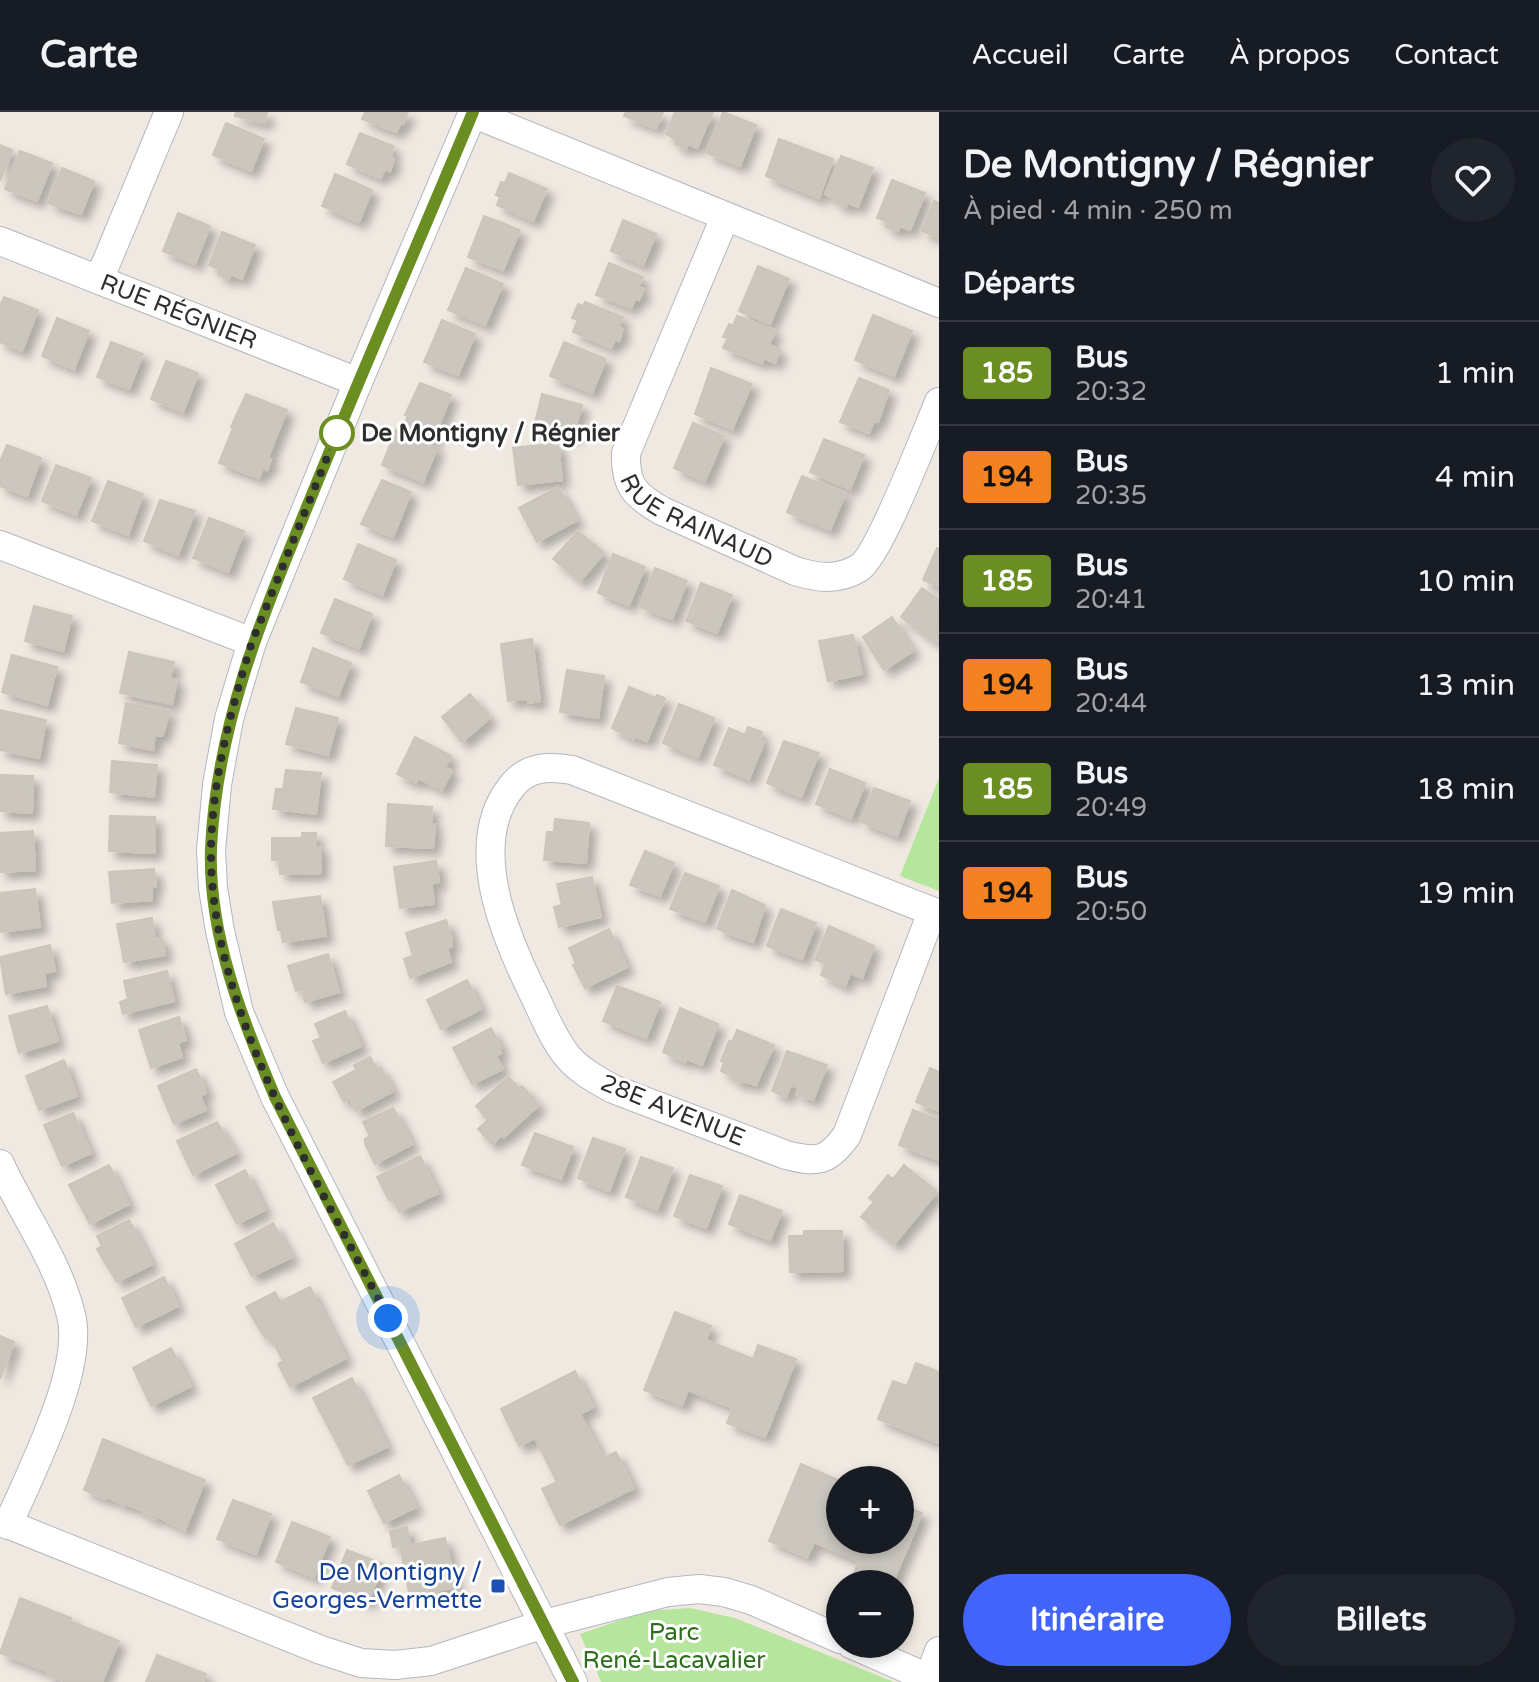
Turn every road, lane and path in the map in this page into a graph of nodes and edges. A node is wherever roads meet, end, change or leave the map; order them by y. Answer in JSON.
{"nodes":[{"id":1,"x":169,"y":112,"type":"edge"},
{"id":2,"x":472,"y":112,"type":"edge"},
{"id":3,"x":725,"y":217,"type":"junction"},
{"id":4,"x":0,"y":241,"type":"edge"},
{"id":5,"x":99,"y":280,"type":"junction"},
{"id":6,"x":939,"y":303,"type":"edge"},
{"id":7,"x":358,"y":382,"type":"junction"},
{"id":8,"x":939,"y":402,"type":"edge"},
{"id":9,"x":0,"y":545,"type":"edge"},
{"id":10,"x":252,"y":642,"type":"junction"},
{"id":11,"x":936,"y":913,"type":"edge"},
{"id":12,"x":0,"y":1164,"type":"edge"},
{"id":13,"x":4,"y":1523,"type":"edge"},
{"id":14,"x":544,"y":1624,"type":"junction"},
{"id":15,"x":826,"y":1633,"type":"edge"},
{"id":16,"x":939,"y":1651,"type":"edge"},
{"id":17,"x":883,"y":1658,"type":"edge"},
{"id":18,"x":933,"y":1680,"type":"edge"},
{"id":19,"x":573,"y":1682,"type":"edge"}],
"edges":[{"from":1,"to":5,"type":"street"},
{"from":2,"to":3,"type":"street"},
{"from":2,"to":7,"type":"street"},
{"from":3,"to":6,"type":"street"},
{"from":3,"to":8,"type":"street","name":"RUE RAINAUD"},
{"from":4,"to":5,"type":"street","name":"RUE RÉGNIER"},
{"from":5,"to":7,"type":"street","name":"RUE RÉGNIER"},
{"from":7,"to":10,"type":"street"},
{"from":9,"to":10,"type":"street"},
{"from":10,"to":14,"type":"street"},
{"from":11,"to":11,"type":"street","name":"28E AVENUE"},
{"from":12,"to":13,"type":"street"},
{"from":13,"to":14,"type":"street"},
{"from":14,"to":15,"type":"street"},
{"from":14,"to":19,"type":"street"},
{"from":16,"to":18,"type":"street"},
{"from":17,"to":18,"type":"street"}]}
